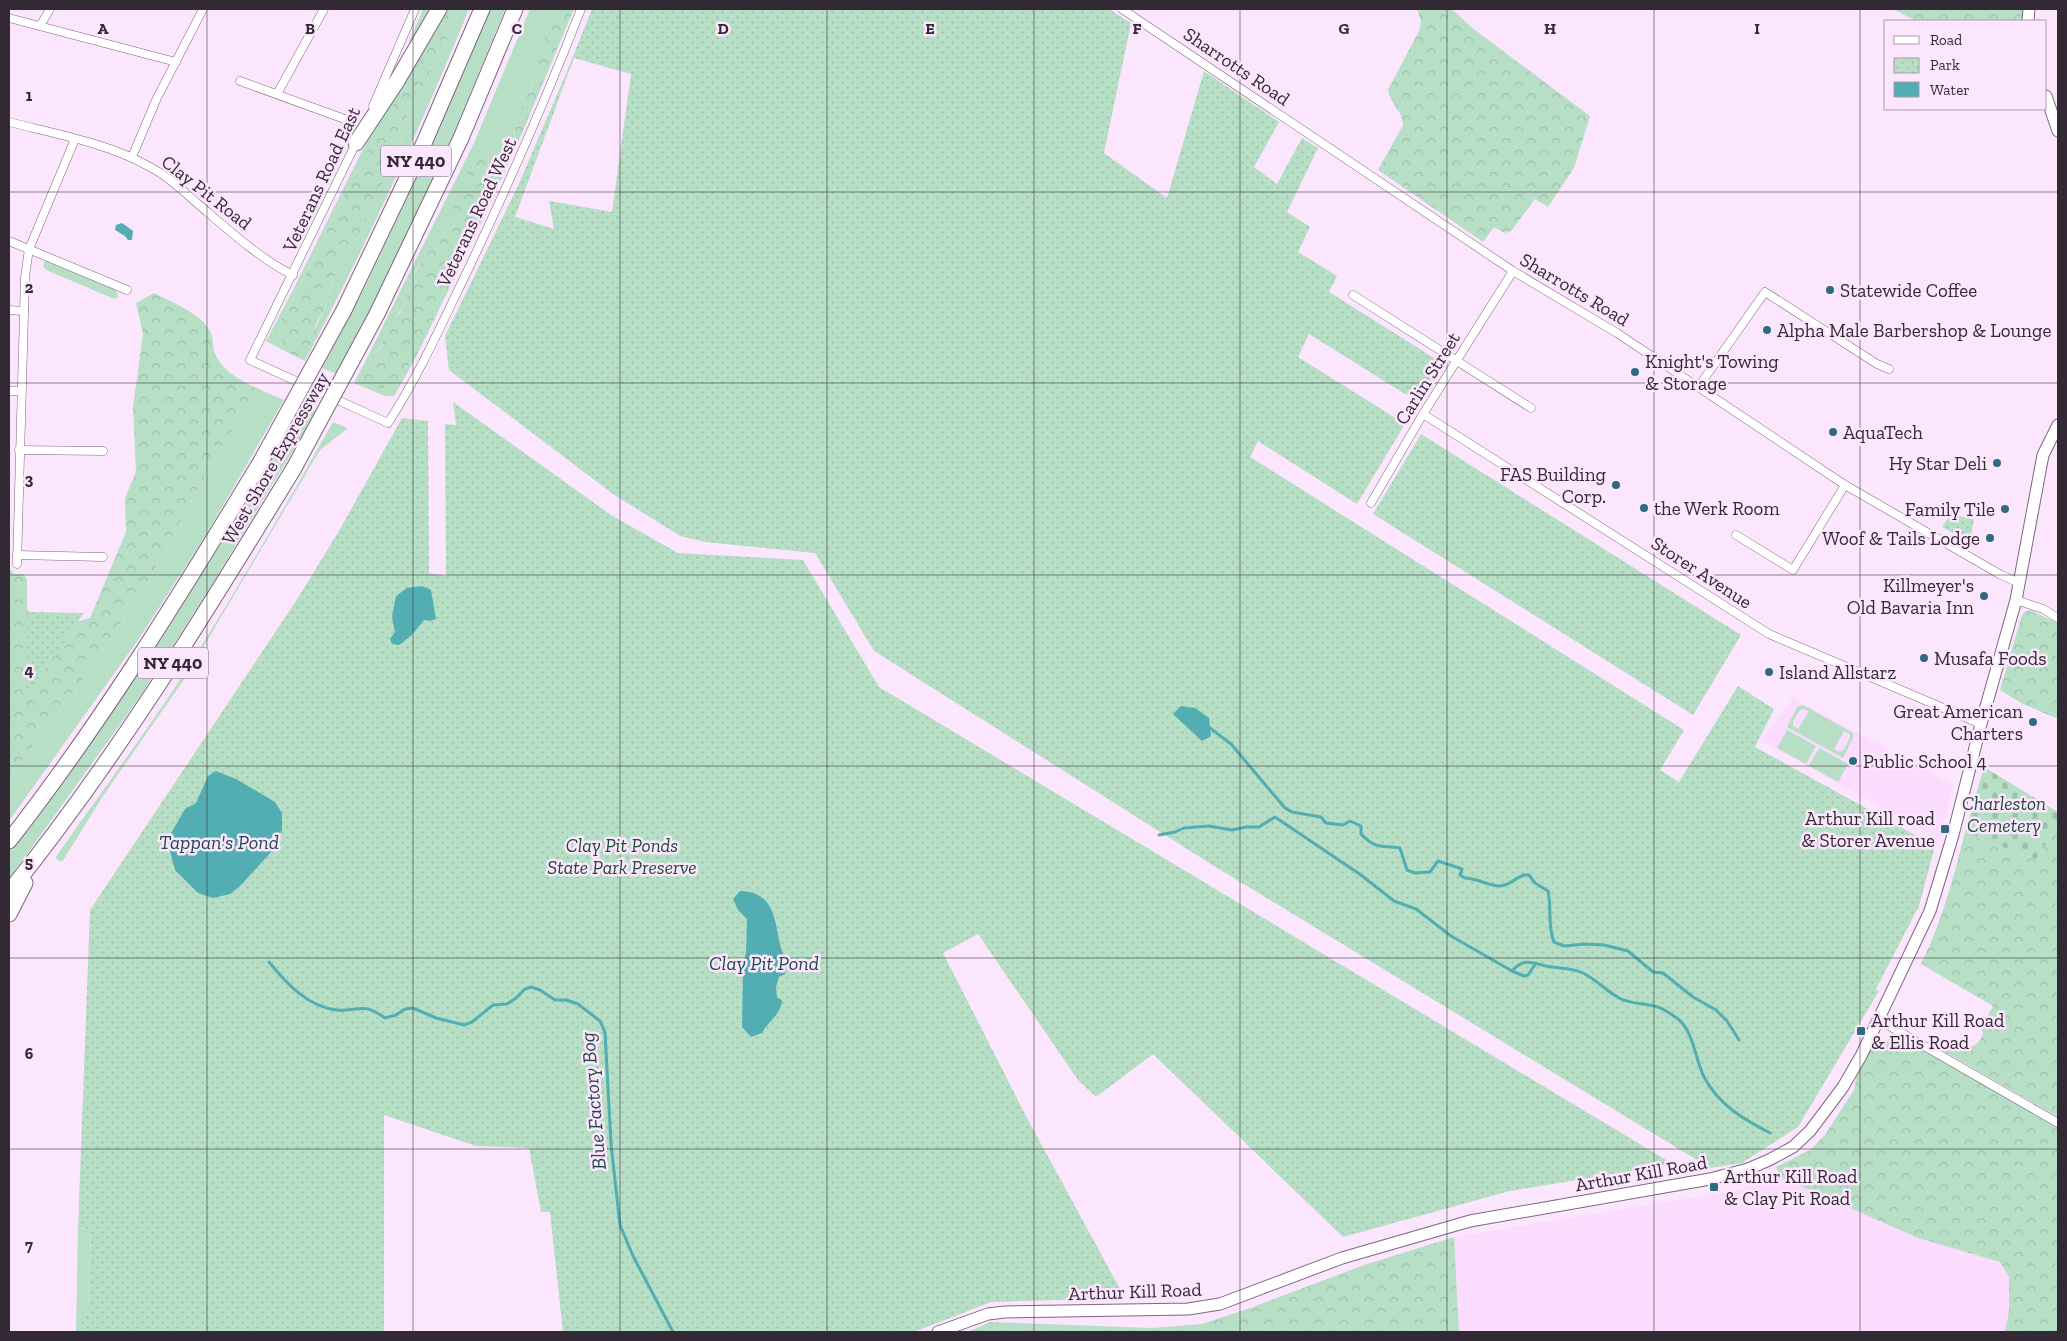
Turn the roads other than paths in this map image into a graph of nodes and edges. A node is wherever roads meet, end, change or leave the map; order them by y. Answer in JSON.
{"nodes":[{"id":1,"x":50,"y":9,"type":"edge"},
{"id":2,"x":204,"y":9,"type":"edge"},
{"id":3,"x":324,"y":9,"type":"edge"},
{"id":4,"x":415,"y":9,"type":"edge"},
{"id":5,"x":439,"y":9,"type":"edge"},
{"id":6,"x":482,"y":9,"type":"edge"},
{"id":7,"x":516,"y":9,"type":"edge"},
{"id":8,"x":582,"y":9,"type":"edge"},
{"id":9,"x":1122,"y":9,"type":"edge"},
{"id":10,"x":9,"y":18,"type":"edge"},
{"id":11,"x":40,"y":26,"type":"junction"},
{"id":12,"x":176,"y":62,"type":"junction"},
{"id":13,"x":240,"y":80,"type":"dead end"},
{"id":14,"x":277,"y":94,"type":"junction"},
{"id":15,"x":2047,"y":99,"type":"edge"},
{"id":16,"x":350,"y":121,"type":"dead end"},
{"id":17,"x":9,"y":122,"type":"edge"},
{"id":18,"x":2058,"y":131,"type":"edge"},
{"id":19,"x":75,"y":139,"type":"junction"},
{"id":20,"x":356,"y":144,"type":"junction"},
{"id":21,"x":132,"y":157,"type":"junction"},
{"id":22,"x":9,"y":241,"type":"edge"},
{"id":23,"x":29,"y":249,"type":"junction"},
{"id":24,"x":1513,"y":271,"type":"junction"},
{"id":25,"x":293,"y":275,"type":"junction"},
{"id":26,"x":127,"y":290,"type":"dead end"},
{"id":27,"x":1353,"y":295,"type":"dead end"},
{"id":28,"x":9,"y":310,"type":"edge"},
{"id":29,"x":24,"y":311,"type":"junction"},
{"id":30,"x":250,"y":360,"type":"joint"},
{"id":31,"x":1456,"y":361,"type":"junction"},
{"id":32,"x":1889,"y":369,"type":"dead end"},
{"id":33,"x":1698,"y":386,"type":"junction"},
{"id":34,"x":9,"y":391,"type":"edge"},
{"id":35,"x":20,"y":391,"type":"junction"},
{"id":36,"x":1531,"y":408,"type":"dead end"},
{"id":37,"x":1423,"y":414,"type":"junction"},
{"id":38,"x":2058,"y":424,"type":"edge"},
{"id":39,"x":19,"y":450,"type":"junction"},
{"id":40,"x":103,"y":451,"type":"dead end"},
{"id":41,"x":1845,"y":486,"type":"junction"},
{"id":42,"x":1371,"y":503,"type":"dead end"},
{"id":43,"x":1736,"y":535,"type":"dead end"},
{"id":44,"x":103,"y":558,"type":"dead end"},
{"id":45,"x":2019,"y":582,"type":"junction"},
{"id":46,"x":2016,"y":600,"type":"junction"},
{"id":47,"x":2058,"y":618,"type":"edge"},
{"id":48,"x":1981,"y":724,"type":"junction"},
{"id":49,"x":9,"y":841,"type":"edge"},
{"id":50,"x":42,"y":850,"type":"junction"},
{"id":51,"x":9,"y":892,"type":"edge"},
{"id":52,"x":9,"y":914,"type":"edge"},
{"id":53,"x":1879,"y":1020,"type":"junction"},
{"id":54,"x":2058,"y":1123,"type":"edge"},
{"id":55,"x":938,"y":1332,"type":"edge"}],
"edges":[{"from":1,"to":11,"type":"street"},
{"from":2,"to":12,"type":"street"},
{"from":3,"to":14,"type":"street"},
{"from":4,"to":20,"type":"street","name":"Veterans Road East"},
{"from":5,"to":20,"type":"highway"},
{"from":6,"to":49,"type":"highway","name":"West Shore Expressway","number":"NY 440","bridge":true},
{"from":7,"to":50,"type":"highway","name":"West Shore Expressway","number":"NY 440","bridge":true},
{"from":8,"to":30,"type":"street","name":"Veterans Road West"},
{"from":9,"to":24,"type":"street","name":"Sharrotts Road"},
{"from":10,"to":11,"type":"street"},
{"from":11,"to":12,"type":"street"},
{"from":12,"to":21,"type":"street"},
{"from":13,"to":14,"type":"street"},
{"from":14,"to":16,"type":"street"},
{"from":15,"to":18,"type":"street"},
{"from":17,"to":19,"type":"street","name":"Clay Pit Road"},
{"from":19,"to":21,"type":"street","name":"Clay Pit Road"},
{"from":19,"to":23,"type":"street"},
{"from":20,"to":25,"type":"street","name":"Veterans Road East"},
{"from":21,"to":25,"type":"street","name":"Clay Pit Road"},
{"from":22,"to":23,"type":"street"},
{"from":23,"to":26,"type":"street"},
{"from":23,"to":29,"type":"street"},
{"from":24,"to":31,"type":"street","name":"Carlin Street"},
{"from":24,"to":33,"type":"street","name":"Sharrotts Road"},
{"from":25,"to":30,"type":"street","name":"Veterans Road East"},
{"from":27,"to":31,"type":"street"},
{"from":28,"to":29,"type":"street"},
{"from":29,"to":35,"type":"street"},
{"from":31,"to":36,"type":"street"},
{"from":31,"to":37,"type":"street","name":"Carlin Street"},
{"from":32,"to":33,"type":"street"},
{"from":33,"to":41,"type":"street","name":"Sharrotts Road"},
{"from":34,"to":35,"type":"street"},
{"from":35,"to":39,"type":"street"},
{"from":37,"to":42,"type":"street","name":"Carlin Street"},
{"from":37,"to":48,"type":"street","name":"Storer Avenue"},
{"from":38,"to":45,"type":"street","name":"Arthur Kill Road"},
{"from":39,"to":40,"type":"street"},
{"from":39,"to":44,"type":"street"},
{"from":41,"to":43,"type":"street"},
{"from":41,"to":45,"type":"street","name":"Sharrotts Road"},
{"from":45,"to":46,"type":"street","name":"Arthur Kill Road"},
{"from":46,"to":47,"type":"street"},
{"from":46,"to":48,"type":"street","name":"Arthur Kill Road"},
{"from":48,"to":53,"type":"street","name":"Arthur Kill Road"},
{"from":50,"to":51,"type":"highway","name":"West Shore Expressway","number":"NY 440"},
{"from":50,"to":52,"type":"highway"},
{"from":53,"to":54,"type":"street"},
{"from":53,"to":55,"type":"street","name":"Arthur Kill Road"}]}
